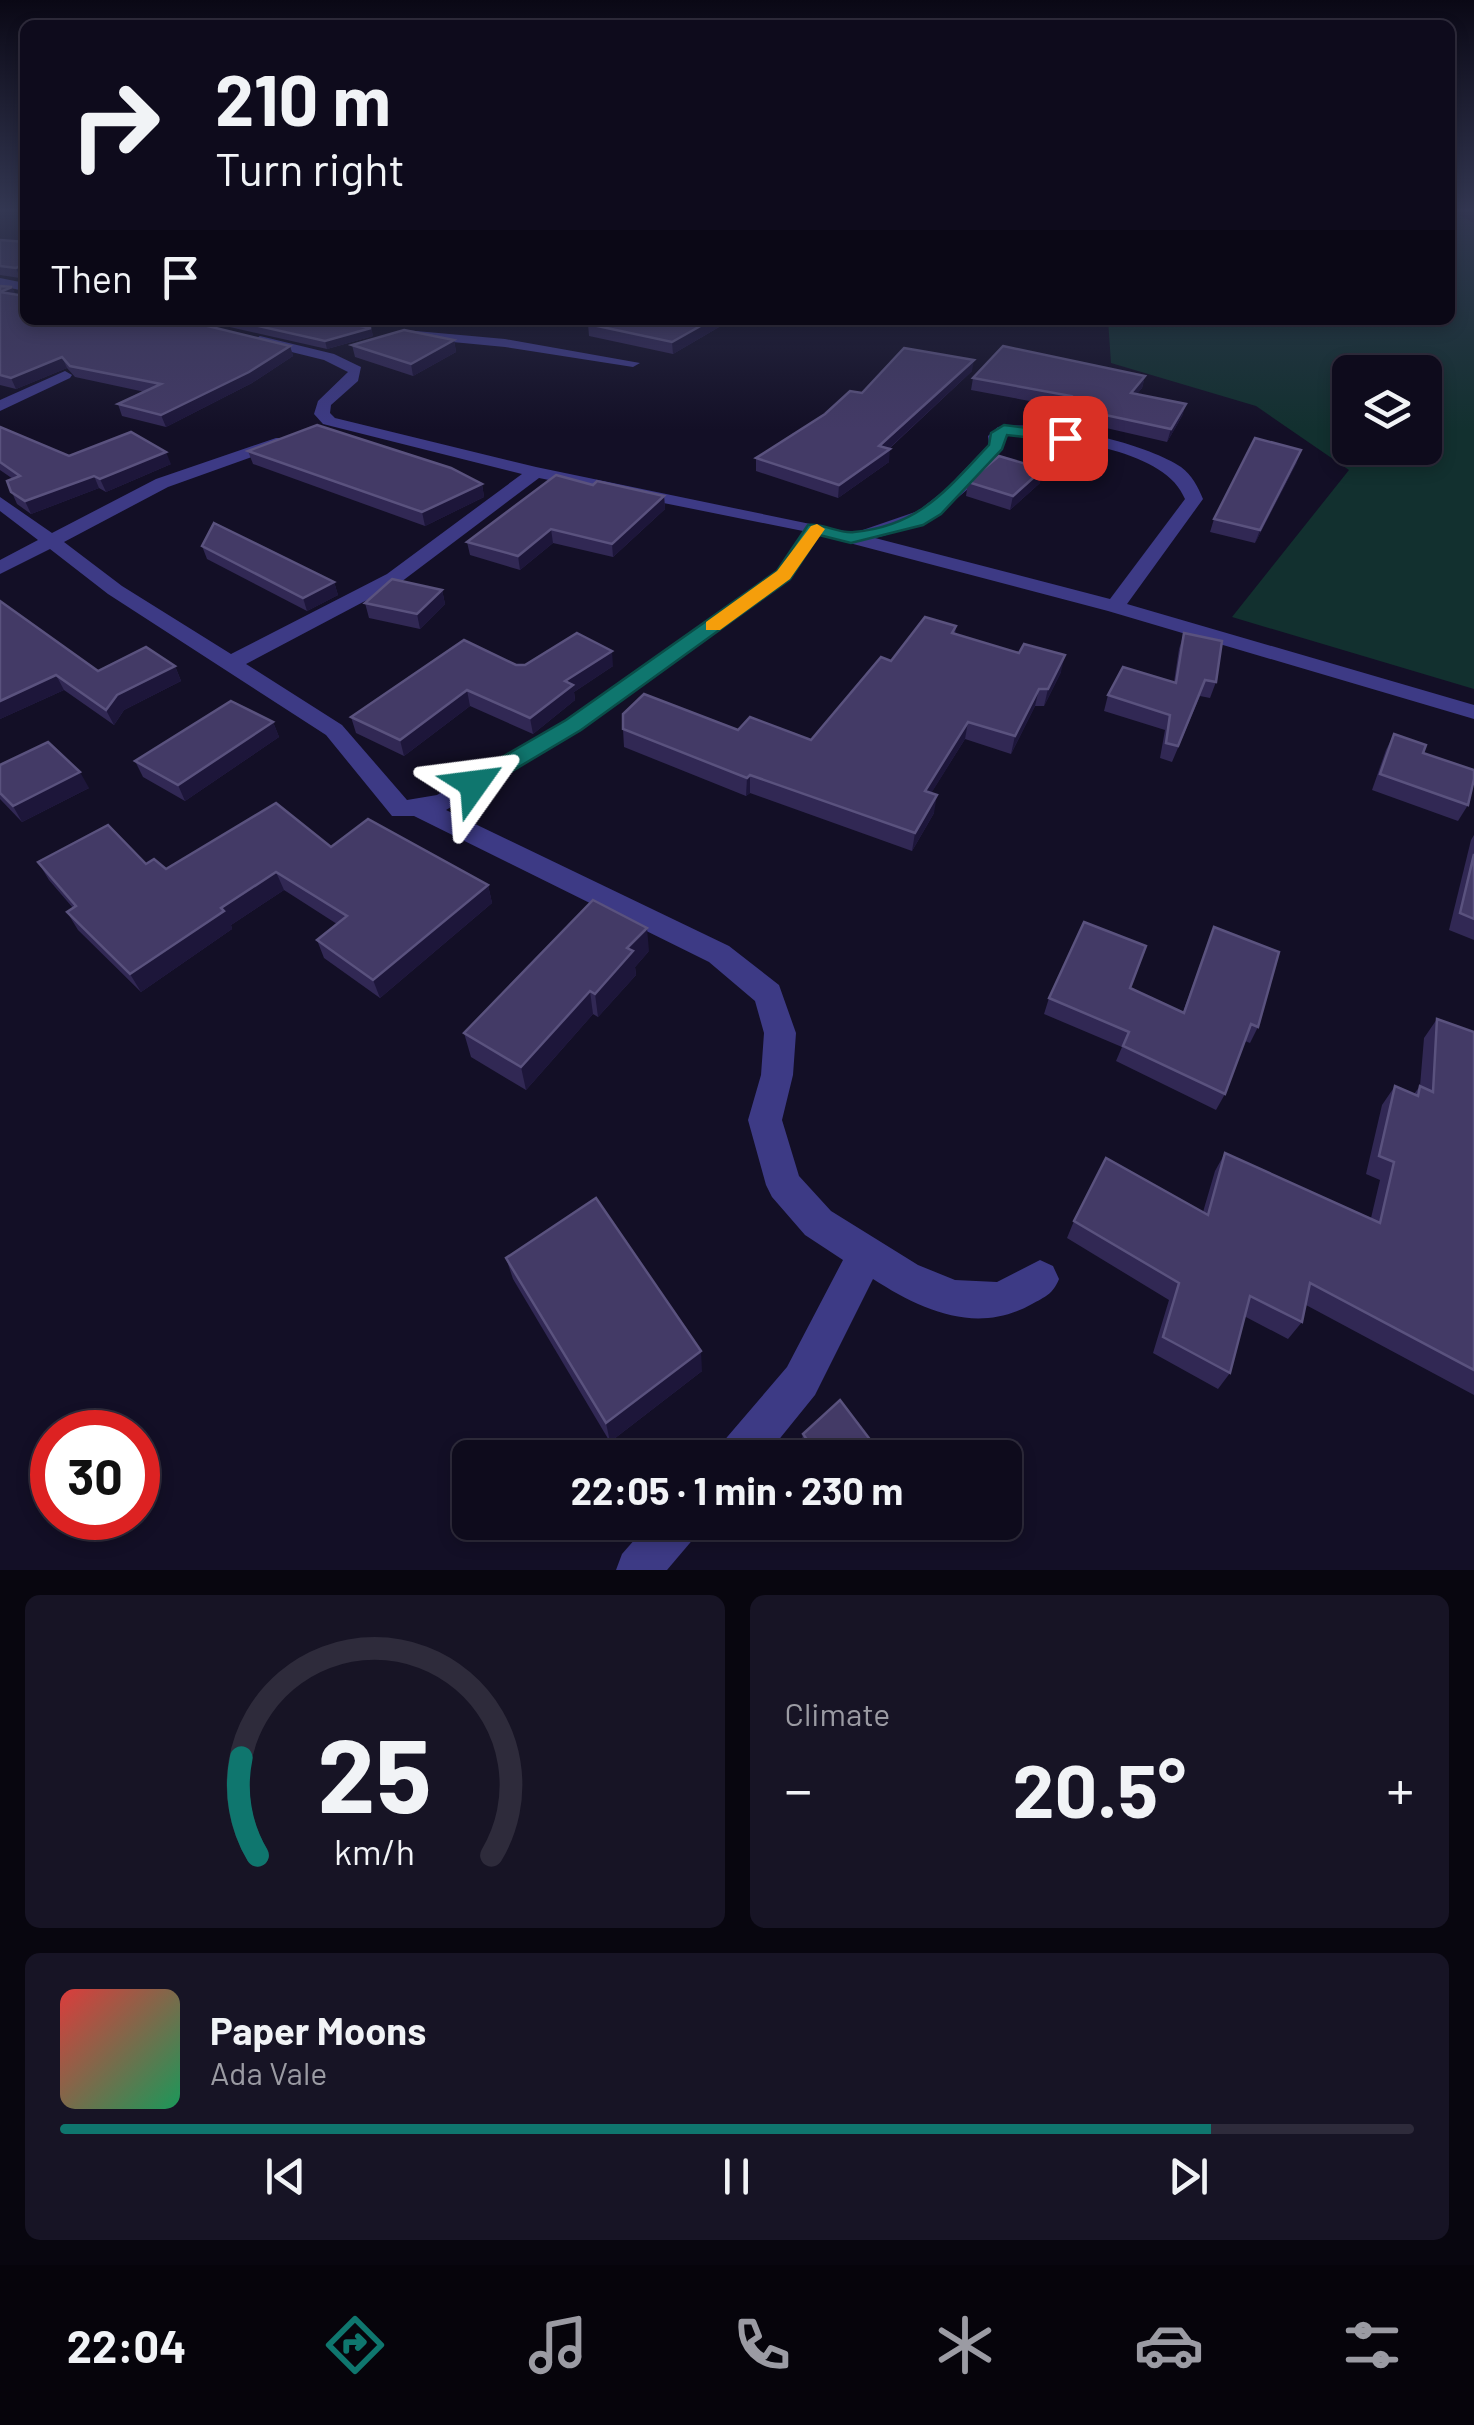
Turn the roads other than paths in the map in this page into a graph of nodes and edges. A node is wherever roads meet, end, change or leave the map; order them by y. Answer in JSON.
{"nodes":[{"id":1,"x":396,"y":335,"type":"edge"},
{"id":2,"x":237,"y":336,"type":"edge"},
{"id":3,"x":353,"y":351,"type":"edge"},
{"id":4,"x":329,"y":357,"type":"junction"},
{"id":5,"x":633,"y":362,"type":"dead end"},
{"id":6,"x":65,"y":376,"type":"edge"},
{"id":7,"x":0,"y":406,"type":"edge"},
{"id":8,"x":311,"y":428,"type":"junction"},
{"id":9,"x":536,"y":472,"type":"junction"},
{"id":10,"x":0,"y":502,"type":"edge"},
{"id":11,"x":814,"y":528,"type":"junction"},
{"id":12,"x":851,"y":538,"type":"junction"},
{"id":13,"x":54,"y":543,"type":"junction"},
{"id":14,"x":0,"y":568,"type":"edge"},
{"id":15,"x":1115,"y":607,"type":"junction"},
{"id":16,"x":229,"y":664,"type":"junction"},
{"id":17,"x":1474,"y":712,"type":"edge"},
{"id":18,"x":421,"y":808,"type":"junction"},
{"id":19,"x":866,"y":1254,"type":"junction"},
{"id":20,"x":1040,"y":1278,"type":"dead end"},
{"id":21,"x":752,"y":1440,"type":"edge"},
{"id":22,"x":664,"y":1540,"type":"edge"},
{"id":23,"x":638,"y":1570,"type":"edge"}],
"edges":[{"from":1,"to":5,"type":"street"},
{"from":2,"to":4,"type":"street"},
{"from":3,"to":4,"type":"street"},
{"from":4,"to":8,"type":"street"},
{"from":6,"to":7,"type":"street"},
{"from":8,"to":9,"type":"street"},
{"from":8,"to":13,"type":"street"},
{"from":9,"to":11,"type":"street"},
{"from":9,"to":16,"type":"street"},
{"from":10,"to":13,"type":"street"},
{"from":11,"to":12,"type":"street"},
{"from":11,"to":18,"type":"street"},
{"from":12,"to":15,"type":"street"},
{"from":12,"to":15,"type":"street"},
{"from":13,"to":14,"type":"street"},
{"from":13,"to":16,"type":"street"},
{"from":15,"to":17,"type":"street"},
{"from":16,"to":18,"type":"street"},
{"from":18,"to":19,"type":"street"},
{"from":19,"to":20,"type":"street"},
{"from":19,"to":21,"type":"street"},
{"from":22,"to":23,"type":"street"}]}
